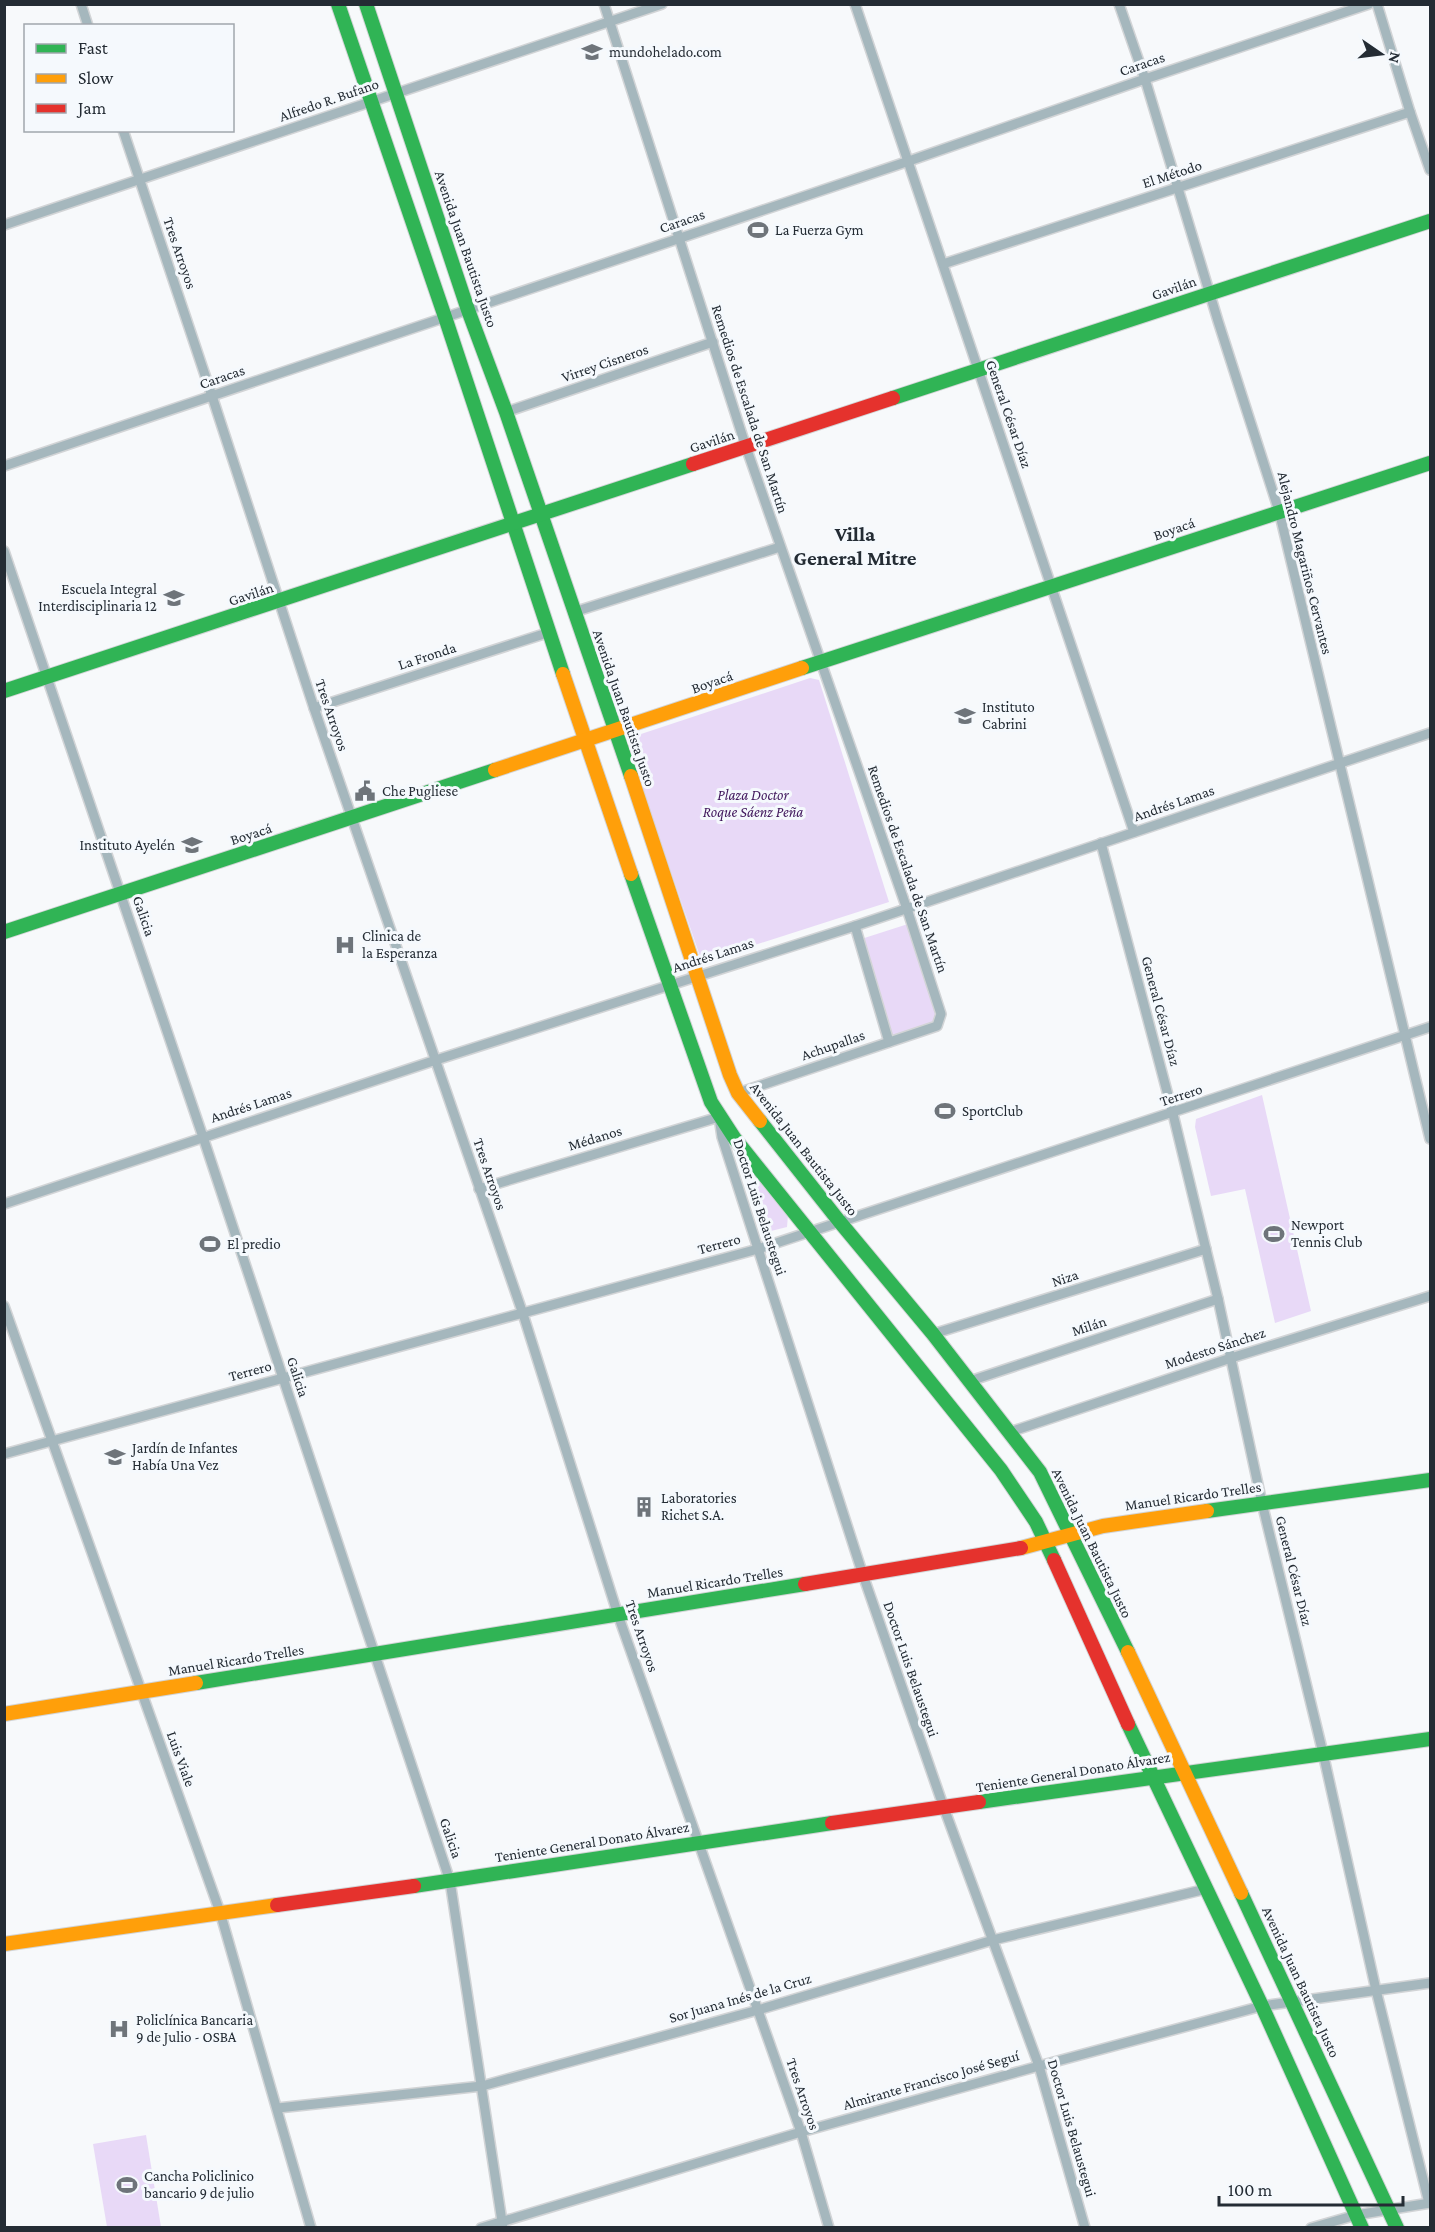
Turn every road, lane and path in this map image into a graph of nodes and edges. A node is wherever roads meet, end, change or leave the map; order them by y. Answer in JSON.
{"nodes":[{"id":1,"x":81,"y":4,"type":"edge"},
{"id":2,"x":338,"y":4,"type":"edge"},
{"id":3,"x":366,"y":4,"type":"edge"},
{"id":4,"x":604,"y":4,"type":"edge"},
{"id":5,"x":662,"y":4,"type":"edge"},
{"id":6,"x":855,"y":4,"type":"edge"},
{"id":7,"x":1119,"y":4,"type":"edge"},
{"id":8,"x":1369,"y":4,"type":"edge"},
{"id":9,"x":1377,"y":4,"type":"edge"},
{"id":10,"x":610,"y":21,"type":"junction"},
{"id":11,"x":87,"y":24,"type":"edge"},
{"id":12,"x":1145,"y":79,"type":"junction"},
{"id":13,"x":396,"y":94,"type":"junction"},
{"id":14,"x":372,"y":101,"type":"junction"},
{"id":15,"x":1410,"y":112,"type":"junction"},
{"id":16,"x":124,"y":132,"type":"edge"},
{"id":17,"x":909,"y":161,"type":"junction"},
{"id":18,"x":1431,"y":170,"type":"edge"},
{"id":19,"x":139,"y":180,"type":"junction"},
{"id":20,"x":1177,"y":188,"type":"junction"},
{"id":21,"x":1431,"y":221,"type":"edge"},
{"id":22,"x":4,"y":225,"type":"edge"},
{"id":23,"x":678,"y":239,"type":"junction"},
{"id":24,"x":943,"y":264,"type":"junction"},
{"id":25,"x":1210,"y":293,"type":"junction"},
{"id":26,"x":468,"y":310,"type":"junction"},
{"id":27,"x":445,"y":317,"type":"junction"},
{"id":28,"x":713,"y":342,"type":"junction"},
{"id":29,"x":978,"y":371,"type":"junction"},
{"id":30,"x":212,"y":396,"type":"junction"},
{"id":31,"x":506,"y":412,"type":"junction"},
{"id":32,"x":747,"y":447,"type":"junction"},
{"id":33,"x":1431,"y":463,"type":"edge"},
{"id":34,"x":4,"y":466,"type":"edge"},
{"id":35,"x":1280,"y":511,"type":"junction"},
{"id":36,"x":542,"y":515,"type":"junction"},
{"id":37,"x":514,"y":524,"type":"junction"},
{"id":38,"x":780,"y":547,"type":"junction"},
{"id":39,"x":4,"y":551,"type":"edge"},
{"id":40,"x":1052,"y":588,"type":"junction"},
{"id":41,"x":279,"y":603,"type":"junction"},
{"id":42,"x":574,"y":612,"type":"junction"},
{"id":43,"x":550,"y":632,"type":"junction"},
{"id":44,"x":822,"y":662,"type":"junction"},
{"id":45,"x":47,"y":678,"type":"junction"},
{"id":46,"x":4,"y":692,"type":"edge"},
{"id":47,"x":314,"y":708,"type":"junction"},
{"id":48,"x":615,"y":731,"type":"junction"},
{"id":49,"x":1431,"y":732,"type":"edge"},
{"id":50,"x":585,"y":741,"type":"junction"},
{"id":51,"x":1339,"y":762,"type":"junction"},
{"id":52,"x":352,"y":818,"type":"junction"},
{"id":53,"x":1134,"y":832,"type":"junction"},
{"id":54,"x":1101,"y":843,"type":"junction"},
{"id":55,"x":121,"y":894,"type":"junction"},
{"id":56,"x":907,"y":909,"type":"junction"},
{"id":57,"x":855,"y":926,"type":"junction"},
{"id":58,"x":4,"y":932,"type":"edge"},
{"id":59,"x":696,"y":975,"type":"junction"},
{"id":60,"x":670,"y":985,"type":"junction"},
{"id":61,"x":938,"y":1026,"type":"joint"},
{"id":62,"x":1431,"y":1027,"type":"edge"},
{"id":63,"x":1405,"y":1035,"type":"junction"},
{"id":64,"x":889,"y":1042,"type":"junction"},
{"id":65,"x":436,"y":1060,"type":"junction"},
{"id":66,"x":738,"y":1093,"type":"junction"},
{"id":67,"x":1173,"y":1114,"type":"junction"},
{"id":68,"x":719,"y":1116,"type":"junction"},
{"id":69,"x":203,"y":1137,"type":"junction"},
{"id":70,"x":1431,"y":1139,"type":"edge"},
{"id":71,"x":479,"y":1189,"type":"junction"},
{"id":72,"x":4,"y":1204,"type":"edge"},
{"id":73,"x":839,"y":1221,"type":"junction"},
{"id":74,"x":811,"y":1232,"type":"junction"},
{"id":75,"x":758,"y":1249,"type":"junction"},
{"id":76,"x":1206,"y":1249,"type":"junction"},
{"id":77,"x":1431,"y":1296,"type":"edge"},
{"id":78,"x":1218,"y":1299,"type":"junction"},
{"id":79,"x":4,"y":1306,"type":"edge"},
{"id":80,"x":523,"y":1314,"type":"junction"},
{"id":81,"x":933,"y":1334,"type":"junction"},
{"id":82,"x":1231,"y":1358,"type":"junction"},
{"id":83,"x":283,"y":1378,"type":"junction"},
{"id":84,"x":970,"y":1381,"type":"junction"},
{"id":85,"x":1010,"y":1432,"type":"junction"},
{"id":86,"x":52,"y":1441,"type":"junction"},
{"id":87,"x":4,"y":1454,"type":"edge"},
{"id":88,"x":1431,"y":1479,"type":"edge"},
{"id":89,"x":1262,"y":1503,"type":"junction"},
{"id":90,"x":1071,"y":1532,"type":"junction"},
{"id":91,"x":1046,"y":1541,"type":"junction"},
{"id":92,"x":863,"y":1575,"type":"junction"},
{"id":93,"x":618,"y":1615,"type":"junction"},
{"id":94,"x":373,"y":1654,"type":"junction"},
{"id":95,"x":142,"y":1692,"type":"junction"},
{"id":96,"x":4,"y":1714,"type":"edge"},
{"id":97,"x":1431,"y":1739,"type":"edge"},
{"id":98,"x":1323,"y":1753,"type":"junction"},
{"id":99,"x":1185,"y":1772,"type":"junction"},
{"id":100,"x":1152,"y":1777,"type":"junction"},
{"id":101,"x":944,"y":1808,"type":"junction"},
{"id":102,"x":698,"y":1842,"type":"junction"},
{"id":103,"x":450,"y":1881,"type":"junction"},
{"id":104,"x":1206,"y":1889,"type":"junction"},
{"id":105,"x":220,"y":1912,"type":"junction"},
{"id":106,"x":993,"y":1940,"type":"junction"},
{"id":107,"x":4,"y":1944,"type":"edge"},
{"id":108,"x":1431,"y":1983,"type":"edge"},
{"id":109,"x":1376,"y":1990,"type":"junction"},
{"id":110,"x":1292,"y":2002,"type":"junction"},
{"id":111,"x":1262,"y":2006,"type":"junction"},
{"id":112,"x":758,"y":2010,"type":"junction"},
{"id":113,"x":1039,"y":2066,"type":"junction"},
{"id":114,"x":482,"y":2086,"type":"junction"},
{"id":115,"x":278,"y":2108,"type":"junction"},
{"id":116,"x":801,"y":2132,"type":"junction"},
{"id":117,"x":1430,"y":2203,"type":"edge"},
{"id":118,"x":1388,"y":2209,"type":"junction"},
{"id":119,"x":1359,"y":2221,"type":"edge"},
{"id":120,"x":502,"y":2225,"type":"edge"},
{"id":121,"x":311,"y":2228,"type":"edge"},
{"id":122,"x":481,"y":2228,"type":"edge"},
{"id":123,"x":829,"y":2228,"type":"edge"},
{"id":124,"x":1085,"y":2228,"type":"edge"},
{"id":125,"x":1311,"y":2228,"type":"edge"},
{"id":126,"x":1397,"y":2228,"type":"edge"}],
"edges":[{"from":1,"to":11,"type":"street"},
{"from":2,"to":14,"type":"street"},
{"from":3,"to":13,"type":"street","name":"Avenida Juan Bautista Justo"},
{"from":4,"to":10,"type":"street","name":"Remedios de Escalada de San Martín"},
{"from":5,"to":10,"type":"street","name":"Alfredo R. Bufano"},
{"from":6,"to":17,"type":"street","name":"General César Díaz"},
{"from":7,"to":12,"type":"street","name":"Alejandro Magariños Cervantes"},
{"from":8,"to":12,"type":"street","name":"Caracas"},
{"from":9,"to":15,"type":"street"},
{"from":10,"to":13,"type":"street","name":"Alfredo R. Bufano"},
{"from":10,"to":23,"type":"street","name":"Remedios de Escalada de San Martín"},
{"from":12,"to":17,"type":"street","name":"Caracas"},
{"from":12,"to":20,"type":"street","name":"Alejandro Magariños Cervantes"},
{"from":13,"to":14,"type":"street","name":"Alfredo R. Bufano"},
{"from":13,"to":26,"type":"street","name":"Avenida Juan Bautista Justo"},
{"from":14,"to":19,"type":"street","name":"Alfredo R. Bufano"},
{"from":14,"to":27,"type":"street"},
{"from":15,"to":18,"type":"street"},
{"from":15,"to":20,"type":"street","name":"El Método"},
{"from":16,"to":19,"type":"street","name":"Tres Arroyos"},
{"from":17,"to":23,"type":"street","name":"Caracas"},
{"from":17,"to":24,"type":"street","name":"General César Díaz"},
{"from":19,"to":22,"type":"street","name":"Alfredo R. Bufano"},
{"from":19,"to":30,"type":"street","name":"Tres Arroyos"},
{"from":20,"to":24,"type":"street","name":"El Método"},
{"from":20,"to":25,"type":"street","name":"Alejandro Magariños Cervantes"},
{"from":21,"to":25,"type":"street","name":"Gavilán"},
{"from":23,"to":26,"type":"street","name":"Caracas"},
{"from":23,"to":28,"type":"street","name":"Remedios de Escalada de San Martín"},
{"from":24,"to":29,"type":"street","name":"General César Díaz"},
{"from":25,"to":29,"type":"street","name":"Gavilán"},
{"from":25,"to":35,"type":"street","name":"Alejandro Magariños Cervantes"},
{"from":26,"to":27,"type":"street","name":"Caracas"},
{"from":26,"to":31,"type":"street","name":"Avenida Juan Bautista Justo"},
{"from":27,"to":30,"type":"street","name":"Caracas"},
{"from":27,"to":37,"type":"street"},
{"from":28,"to":31,"type":"street","name":"Virrey Cisneros"},
{"from":28,"to":32,"type":"street","name":"Remedios de Escalada de San Martín"},
{"from":29,"to":32,"type":"street","name":"Gavilán"},
{"from":29,"to":40,"type":"street","name":"General César Díaz"},
{"from":30,"to":34,"type":"street","name":"Caracas"},
{"from":30,"to":41,"type":"street","name":"Tres Arroyos"},
{"from":31,"to":36,"type":"street","name":"Avenida Juan Bautista Justo"},
{"from":32,"to":36,"type":"street","name":"Gavilán"},
{"from":32,"to":38,"type":"street","name":"Remedios de Escalada de San Martín"},
{"from":33,"to":35,"type":"street","name":"Boyacá"},
{"from":35,"to":40,"type":"street","name":"Boyacá"},
{"from":35,"to":51,"type":"street","name":"Alejandro Magariños Cervantes"},
{"from":36,"to":37,"type":"street","name":"Gavilán"},
{"from":36,"to":42,"type":"street","name":"Avenida Juan Bautista Justo"},
{"from":37,"to":41,"type":"street","name":"Gavilán"},
{"from":37,"to":43,"type":"street"},
{"from":38,"to":42,"type":"street"},
{"from":38,"to":44,"type":"street","name":"Remedios de Escalada de San Martín"},
{"from":39,"to":45,"type":"street","name":"Galicia"},
{"from":40,"to":44,"type":"street","name":"Boyacá"},
{"from":40,"to":53,"type":"street","name":"General César Díaz"},
{"from":41,"to":45,"type":"street","name":"Gavilán"},
{"from":41,"to":47,"type":"street","name":"Tres Arroyos"},
{"from":42,"to":48,"type":"street","name":"Avenida Juan Bautista Justo"},
{"from":43,"to":47,"type":"street","name":"La Fronda"},
{"from":43,"to":50,"type":"street"},
{"from":44,"to":48,"type":"street","name":"Boyacá"},
{"from":44,"to":56,"type":"street","name":"Remedios de Escalada de San Martín"},
{"from":45,"to":46,"type":"street","name":"Gavilán"},
{"from":45,"to":55,"type":"street","name":"Galicia"},
{"from":47,"to":52,"type":"street","name":"Tres Arroyos"},
{"from":48,"to":50,"type":"street","name":"Boyacá"},
{"from":48,"to":59,"type":"street","name":"Avenida Juan Bautista Justo"},
{"from":49,"to":51,"type":"street","name":"Andrés Lamas"},
{"from":50,"to":52,"type":"street","name":"Boyacá"},
{"from":50,"to":60,"type":"street"},
{"from":51,"to":53,"type":"street","name":"Andrés Lamas"},
{"from":51,"to":63,"type":"street","name":"Alejandro Magariños Cervantes"},
{"from":52,"to":55,"type":"street","name":"Boyacá"},
{"from":52,"to":65,"type":"street","name":"Tres Arroyos"},
{"from":53,"to":54,"type":"street","name":"Andrés Lamas"},
{"from":54,"to":56,"type":"street","name":"Andrés Lamas"},
{"from":54,"to":67,"type":"street","name":"General César Díaz"},
{"from":55,"to":58,"type":"street","name":"Boyacá"},
{"from":55,"to":69,"type":"street","name":"Galicia"},
{"from":56,"to":57,"type":"street","name":"Andrés Lamas"},
{"from":56,"to":61,"type":"street","name":"Remedios de Escalada de San Martín"},
{"from":57,"to":59,"type":"street","name":"Andrés Lamas"},
{"from":57,"to":64,"type":"street"},
{"from":59,"to":60,"type":"street","name":"Andrés Lamas"},
{"from":59,"to":66,"type":"street","name":"Avenida Juan Bautista Justo"},
{"from":60,"to":65,"type":"street","name":"Andrés Lamas"},
{"from":60,"to":68,"type":"street"},
{"from":61,"to":64,"type":"street","name":"Achupallas"},
{"from":62,"to":63,"type":"street","name":"Terrero"},
{"from":63,"to":67,"type":"street","name":"Terrero"},
{"from":63,"to":70,"type":"street","name":"Alejandro Magariños Cervantes"},
{"from":64,"to":66,"type":"street","name":"Achupallas"},
{"from":65,"to":69,"type":"street","name":"Andrés Lamas"},
{"from":65,"to":71,"type":"street","name":"Tres Arroyos"},
{"from":66,"to":73,"type":"street","name":"Avenida Juan Bautista Justo"},
{"from":67,"to":73,"type":"street","name":"Terrero"},
{"from":67,"to":76,"type":"street","name":"General César Díaz"},
{"from":68,"to":71,"type":"street","name":"Médanos"},
{"from":68,"to":74,"type":"street"},
{"from":68,"to":75,"type":"street","name":"Doctor Luis Belaustegui"},
{"from":69,"to":72,"type":"street","name":"Andrés Lamas"},
{"from":69,"to":83,"type":"street","name":"Galicia"},
{"from":71,"to":80,"type":"street","name":"Tres Arroyos"},
{"from":73,"to":74,"type":"street","name":"Terrero"},
{"from":73,"to":81,"type":"street","name":"Avenida Juan Bautista Justo"},
{"from":74,"to":75,"type":"street","name":"Terrero"},
{"from":74,"to":91,"type":"street"},
{"from":75,"to":80,"type":"street","name":"Terrero"},
{"from":75,"to":92,"type":"street","name":"Doctor Luis Belaustegui"},
{"from":76,"to":78,"type":"street","name":"General César Díaz"},
{"from":76,"to":81,"type":"street","name":"Niza"},
{"from":77,"to":82,"type":"street","name":"Modesto Sánchez"},
{"from":78,"to":82,"type":"street","name":"General César Díaz"},
{"from":78,"to":84,"type":"street","name":"Milán"},
{"from":79,"to":86,"type":"street","name":"Luis Viale"},
{"from":80,"to":83,"type":"street","name":"Terrero"},
{"from":80,"to":93,"type":"street","name":"Tres Arroyos"},
{"from":81,"to":84,"type":"street","name":"Avenida Juan Bautista Justo"},
{"from":82,"to":85,"type":"street","name":"Modesto Sánchez"},
{"from":82,"to":89,"type":"street","name":"General César Díaz"},
{"from":83,"to":86,"type":"street","name":"Terrero"},
{"from":83,"to":94,"type":"street","name":"Galicia"},
{"from":84,"to":85,"type":"street","name":"Avenida Juan Bautista Justo"},
{"from":85,"to":90,"type":"street","name":"Avenida Juan Bautista Justo"},
{"from":86,"to":87,"type":"street","name":"Terrero"},
{"from":86,"to":95,"type":"street","name":"Luis Viale"},
{"from":88,"to":89,"type":"street","name":"Manuel Ricardo Trelles"},
{"from":89,"to":90,"type":"street","name":"Manuel Ricardo Trelles"},
{"from":89,"to":98,"type":"street","name":"General César Díaz"},
{"from":90,"to":91,"type":"street","name":"Manuel Ricardo Trelles"},
{"from":90,"to":99,"type":"street","name":"Avenida Juan Bautista Justo"},
{"from":91,"to":92,"type":"street","name":"Manuel Ricardo Trelles"},
{"from":91,"to":100,"type":"street"},
{"from":92,"to":93,"type":"street","name":"Manuel Ricardo Trelles"},
{"from":92,"to":101,"type":"street","name":"Doctor Luis Belaustegui"},
{"from":93,"to":94,"type":"street","name":"Manuel Ricardo Trelles"},
{"from":93,"to":102,"type":"street","name":"Tres Arroyos"},
{"from":94,"to":95,"type":"street","name":"Manuel Ricardo Trelles"},
{"from":94,"to":103,"type":"street","name":"Galicia"},
{"from":95,"to":96,"type":"street","name":"Manuel Ricardo Trelles"},
{"from":95,"to":105,"type":"street","name":"Luis Viale"},
{"from":97,"to":98,"type":"street","name":"Teniente General Donato Álvarez"},
{"from":98,"to":99,"type":"street","name":"Teniente General Donato Álvarez"},
{"from":98,"to":109,"type":"street","name":"General César Díaz"},
{"from":99,"to":100,"type":"street","name":"Teniente General Donato Álvarez"},
{"from":99,"to":110,"type":"street","name":"Avenida Juan Bautista Justo"},
{"from":100,"to":101,"type":"street","name":"Teniente General Donato Álvarez"},
{"from":100,"to":104,"type":"street"},
{"from":101,"to":102,"type":"street","name":"Teniente General Donato Álvarez"},
{"from":101,"to":106,"type":"street","name":"Doctor Luis Belaustegui"},
{"from":102,"to":103,"type":"street","name":"Teniente General Donato Álvarez"},
{"from":102,"to":112,"type":"street","name":"Tres Arroyos"},
{"from":103,"to":105,"type":"street","name":"Teniente General Donato Álvarez"},
{"from":103,"to":114,"type":"street","name":"Galicia"},
{"from":104,"to":106,"type":"street","name":"Sor Juana Inés de la Cruz"},
{"from":104,"to":111,"type":"street"},
{"from":105,"to":107,"type":"street","name":"Teniente General Donato Álvarez"},
{"from":105,"to":115,"type":"street","name":"Luis Viale"},
{"from":106,"to":112,"type":"street","name":"Sor Juana Inés de la Cruz"},
{"from":106,"to":113,"type":"street","name":"Doctor Luis Belaustegui"},
{"from":108,"to":109,"type":"street","name":"Almirante Francisco José Seguí"},
{"from":109,"to":110,"type":"street","name":"Almirante Francisco José Seguí"},
{"from":109,"to":117,"type":"street","name":"General César Díaz"},
{"from":110,"to":111,"type":"street","name":"Almirante Francisco José Seguí"},
{"from":110,"to":118,"type":"street","name":"Avenida Juan Bautista Justo"},
{"from":111,"to":113,"type":"street","name":"Almirante Francisco José Seguí"},
{"from":111,"to":119,"type":"street"},
{"from":112,"to":114,"type":"street","name":"Sor Juana Inés de la Cruz"},
{"from":112,"to":116,"type":"street","name":"Tres Arroyos"},
{"from":113,"to":116,"type":"street","name":"Almirante Francisco José Seguí"},
{"from":113,"to":124,"type":"street","name":"Doctor Luis Belaustegui"},
{"from":114,"to":115,"type":"street","name":"Sor Juana Inés de la Cruz"},
{"from":114,"to":120,"type":"street","name":"Galicia"},
{"from":115,"to":121,"type":"street","name":"Luis Viale"},
{"from":116,"to":120,"type":"street","name":"Almirante Francisco José Seguí"},
{"from":116,"to":123,"type":"street","name":"Tres Arroyos"},
{"from":117,"to":118,"type":"street"},
{"from":118,"to":119,"type":"street"},
{"from":118,"to":126,"type":"street","name":"Avenida Juan Bautista Justo"},
{"from":119,"to":125,"type":"street"},
{"from":120,"to":122,"type":"street","name":"Almirante Francisco José Seguí"}]}
